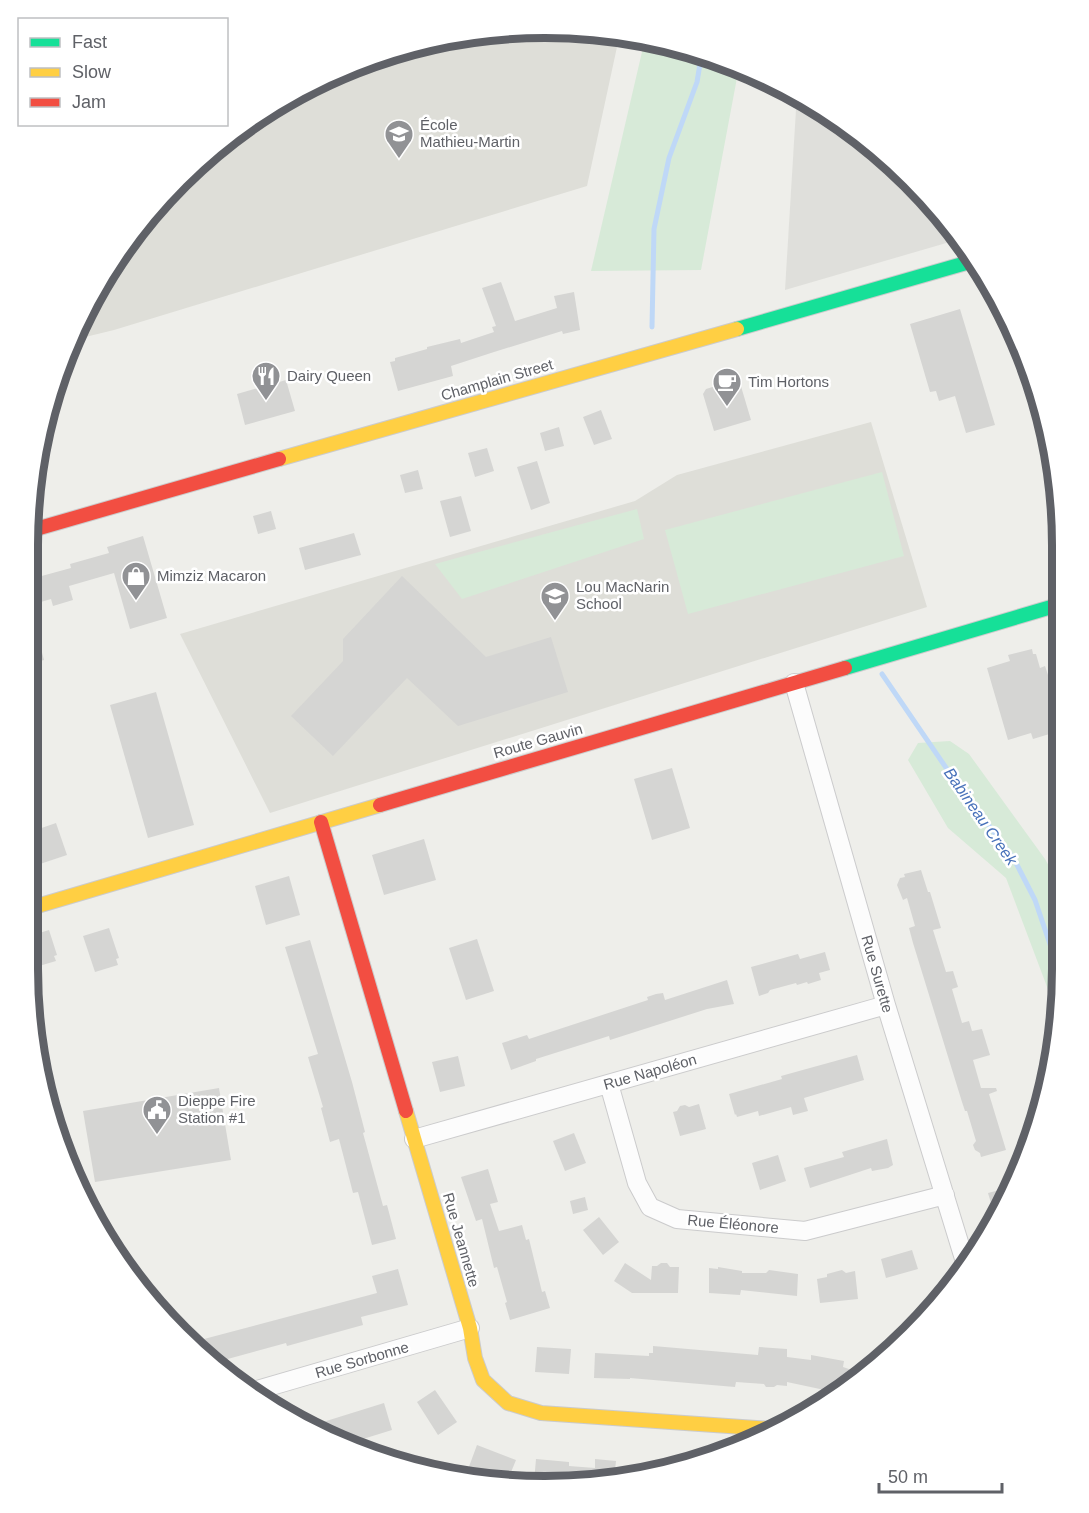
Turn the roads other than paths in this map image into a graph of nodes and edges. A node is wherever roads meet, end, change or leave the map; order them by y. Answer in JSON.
{"nodes":[{"id":1,"x":966,"y":263,"type":"edge"},
{"id":2,"x":38,"y":528,"type":"edge"},
{"id":3,"x":1052,"y":607,"type":"edge"},
{"id":4,"x":794,"y":683,"type":"junction"},
{"id":5,"x":321,"y":822,"type":"junction"},
{"id":6,"x":38,"y":906,"type":"edge"},
{"id":7,"x":886,"y":1005,"type":"junction"},
{"id":8,"x":609,"y":1084,"type":"junction"},
{"id":9,"x":414,"y":1139,"type":"junction"},
{"id":10,"x":945,"y":1195,"type":"junction"},
{"id":11,"x":963,"y":1254,"type":"edge"},
{"id":12,"x":470,"y":1328,"type":"junction"},
{"id":13,"x":261,"y":1389,"type":"edge"},
{"id":14,"x":758,"y":1428,"type":"edge"}],
"edges":[{"from":1,"to":2,"type":"street","name":"Champlain Street"},
{"from":3,"to":4,"type":"street","name":"Route Gauvin"},
{"from":4,"to":5,"type":"street","name":"Route Gauvin"},
{"from":4,"to":7,"type":"street","name":"Rue Surette"},
{"from":5,"to":6,"type":"street","name":"Route Gauvin"},
{"from":5,"to":9,"type":"street","name":"Rue Jeannette"},
{"from":7,"to":8,"type":"street","name":"Rue Napoléon"},
{"from":7,"to":10,"type":"street","name":"Rue Surette"},
{"from":8,"to":9,"type":"street","name":"Rue Napoléon"},
{"from":8,"to":10,"type":"street","name":"Rue Éléonore"},
{"from":9,"to":12,"type":"street","name":"Rue Jeannette"},
{"from":10,"to":11,"type":"street","name":"Rue Surette"},
{"from":12,"to":13,"type":"street","name":"Rue Sorbonne"},
{"from":12,"to":14,"type":"street","name":"Rue Jeannette"}]}
